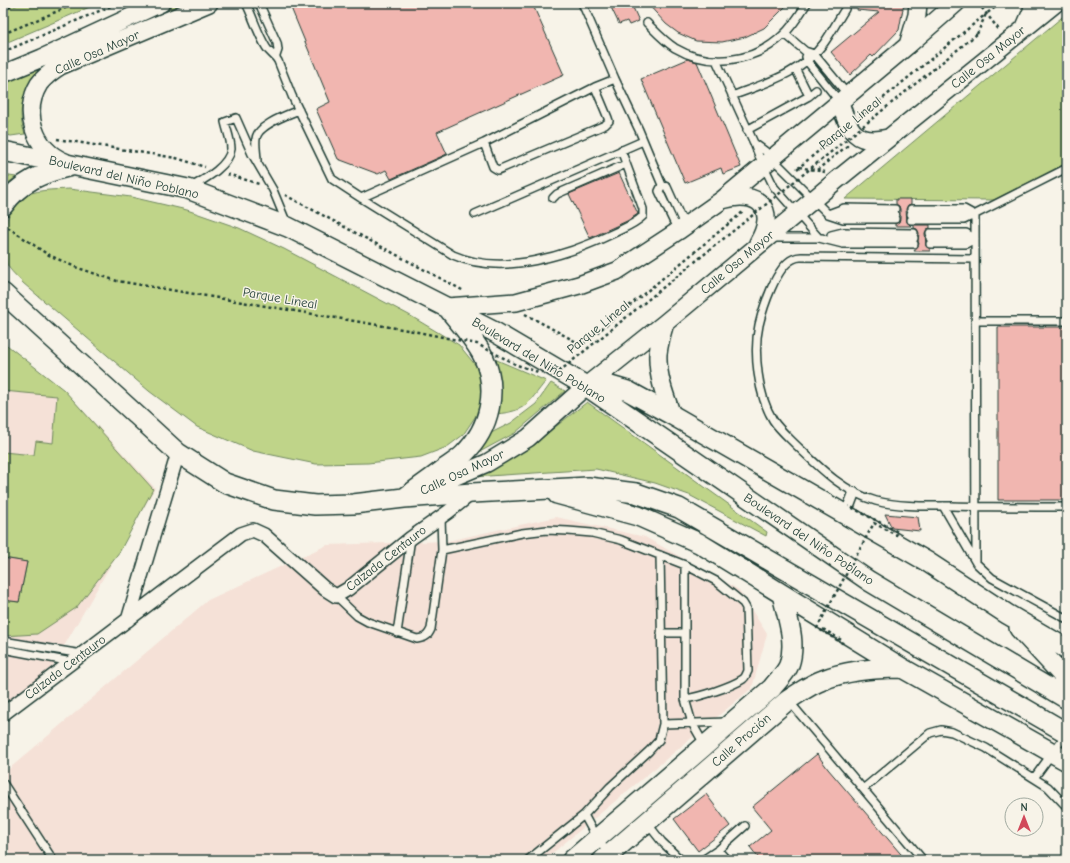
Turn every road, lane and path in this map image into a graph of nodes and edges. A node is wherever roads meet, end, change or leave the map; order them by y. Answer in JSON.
{"nodes":[{"id":1,"x":19,"y":3,"type":"edge"},
{"id":2,"x":77,"y":3,"type":"edge"},
{"id":3,"x":118,"y":3,"type":"edge"},
{"id":4,"x":161,"y":3,"type":"edge"},
{"id":5,"x":209,"y":3,"type":"edge"},
{"id":6,"x":246,"y":3,"type":"edge"},
{"id":7,"x":259,"y":3,"type":"edge"},
{"id":8,"x":582,"y":3,"type":"edge"},
{"id":9,"x":807,"y":3,"type":"edge"},
{"id":10,"x":846,"y":3,"type":"edge"},
{"id":11,"x":918,"y":3,"type":"edge"},
{"id":12,"x":956,"y":3,"type":"edge"},
{"id":13,"x":978,"y":3,"type":"edge"},
{"id":14,"x":1001,"y":3,"type":"edge"},
{"id":15,"x":1033,"y":3,"type":"edge"},
{"id":16,"x":1056,"y":3,"type":"edge"},
{"id":17,"x":3,"y":10,"type":"edge"},
{"id":18,"x":986,"y":14,"type":"junction"},
{"id":19,"x":648,"y":23,"type":"dead end"},
{"id":20,"x":1025,"y":28,"type":"junction"},
{"id":21,"x":3,"y":34,"type":"edge"},
{"id":22,"x":785,"y":34,"type":"junction"},
{"id":23,"x":1008,"y":42,"type":"junction"},
{"id":24,"x":907,"y":46,"type":"junction"},
{"id":25,"x":805,"y":51,"type":"junction"},
{"id":26,"x":3,"y":52,"type":"edge"},
{"id":27,"x":814,"y":54,"type":"junction"},
{"id":28,"x":276,"y":56,"type":"junction"},
{"id":29,"x":716,"y":60,"type":"junction"},
{"id":30,"x":807,"y":62,"type":"junction"},
{"id":31,"x":796,"y":70,"type":"junction"},
{"id":32,"x":3,"y":74,"type":"edge"},
{"id":33,"x":615,"y":79,"type":"junction"},
{"id":34,"x":595,"y":87,"type":"junction"},
{"id":35,"x":816,"y":90,"type":"dead end"},
{"id":36,"x":732,"y":96,"type":"junction"},
{"id":37,"x":809,"y":96,"type":"junction"},
{"id":38,"x":844,"y":99,"type":"junction"},
{"id":39,"x":299,"y":110,"type":"junction"},
{"id":40,"x":747,"y":130,"type":"junction"},
{"id":41,"x":888,"y":138,"type":"junction"},
{"id":42,"x":643,"y":141,"type":"junction"},
{"id":43,"x":484,"y":143,"type":"junction"},
{"id":44,"x":754,"y":143,"type":"junction"},
{"id":45,"x":847,"y":146,"type":"dead end"},
{"id":46,"x":621,"y":150,"type":"junction"},
{"id":47,"x":3,"y":151,"type":"edge"},
{"id":48,"x":768,"y":163,"type":"junction"},
{"id":49,"x":257,"y":164,"type":"junction"},
{"id":50,"x":626,"y":164,"type":"junction"},
{"id":51,"x":75,"y":165,"type":"junction"},
{"id":52,"x":1067,"y":168,"type":"edge"},
{"id":53,"x":817,"y":170,"type":"dead end"},
{"id":54,"x":188,"y":189,"type":"junction"},
{"id":55,"x":361,"y":198,"type":"junction"},
{"id":56,"x":553,"y":198,"type":"dead end"},
{"id":57,"x":814,"y":199,"type":"junction"},
{"id":58,"x":722,"y":200,"type":"junction"},
{"id":59,"x":3,"y":206,"type":"edge"},
{"id":60,"x":797,"y":213,"type":"junction"},
{"id":61,"x":475,"y":214,"type":"dead end"},
{"id":62,"x":828,"y":214,"type":"junction"},
{"id":63,"x":975,"y":215,"type":"junction"},
{"id":64,"x":3,"y":224,"type":"edge"},
{"id":65,"x":288,"y":227,"type":"junction"},
{"id":66,"x":681,"y":229,"type":"junction"},
{"id":67,"x":819,"y":238,"type":"junction"},
{"id":68,"x":914,"y":238,"type":"dead end"},
{"id":69,"x":975,"y":238,"type":"junction"},
{"id":70,"x":761,"y":242,"type":"junction"},
{"id":71,"x":975,"y":259,"type":"junction"},
{"id":72,"x":3,"y":283,"type":"edge"},
{"id":73,"x":10,"y":298,"type":"edge"},
{"id":74,"x":447,"y":307,"type":"junction"},
{"id":75,"x":519,"y":311,"type":"dead end"},
{"id":76,"x":975,"y":321,"type":"junction"},
{"id":77,"x":1067,"y":321,"type":"edge"},
{"id":78,"x":665,"y":323,"type":"junction"},
{"id":79,"x":582,"y":345,"type":"dead end"},
{"id":80,"x":586,"y":386,"type":"junction"},
{"id":81,"x":672,"y":415,"type":"junction"},
{"id":82,"x":178,"y":453,"type":"junction"},
{"id":83,"x":537,"y":489,"type":"junction"},
{"id":84,"x":472,"y":493,"type":"junction"},
{"id":85,"x":854,"y":493,"type":"junction"},
{"id":86,"x":404,"y":498,"type":"junction"},
{"id":87,"x":849,"y":506,"type":"joint"},
{"id":88,"x":943,"y":506,"type":"junction"},
{"id":89,"x":976,"y":506,"type":"junction"},
{"id":90,"x":1067,"y":507,"type":"edge"},
{"id":91,"x":441,"y":516,"type":"junction"},
{"id":92,"x":411,"y":538,"type":"junction"},
{"id":93,"x":442,"y":550,"type":"junction"},
{"id":94,"x":660,"y":555,"type":"junction"},
{"id":95,"x":685,"y":564,"type":"junction"},
{"id":96,"x":976,"y":564,"type":"junction"},
{"id":97,"x":782,"y":594,"type":"junction"},
{"id":98,"x":336,"y":596,"type":"junction"},
{"id":99,"x":1006,"y":614,"type":"junction"},
{"id":100,"x":1067,"y":619,"type":"edge"},
{"id":101,"x":128,"y":620,"type":"junction"},
{"id":102,"x":823,"y":629,"type":"dead end"},
{"id":103,"x":397,"y":633,"type":"junction"},
{"id":104,"x":661,"y":633,"type":"junction"},
{"id":105,"x":685,"y":633,"type":"junction"},
{"id":106,"x":3,"y":641,"type":"edge"},
{"id":107,"x":3,"y":649,"type":"edge"},
{"id":108,"x":1067,"y":649,"type":"edge"},
{"id":109,"x":83,"y":654,"type":"junction"},
{"id":110,"x":72,"y":662,"type":"junction"},
{"id":111,"x":902,"y":668,"type":"junction"},
{"id":112,"x":1067,"y":680,"type":"edge"},
{"id":113,"x":685,"y":699,"type":"junction"},
{"id":114,"x":1067,"y":699,"type":"edge"},
{"id":115,"x":788,"y":700,"type":"junction"},
{"id":116,"x":3,"y":714,"type":"edge"},
{"id":117,"x":732,"y":722,"type":"junction"},
{"id":118,"x":692,"y":723,"type":"junction"},
{"id":119,"x":663,"y":724,"type":"junction"},
{"id":120,"x":1067,"y":733,"type":"edge"},
{"id":121,"x":705,"y":746,"type":"junction"},
{"id":122,"x":1060,"y":757,"type":"edge"},
{"id":123,"x":1034,"y":778,"type":"junction"},
{"id":124,"x":3,"y":783,"type":"edge"},
{"id":125,"x":863,"y":789,"type":"junction"},
{"id":126,"x":1067,"y":807,"type":"edge"},
{"id":127,"x":584,"y":815,"type":"junction"},
{"id":128,"x":646,"y":822,"type":"junction"},
{"id":129,"x":745,"y":826,"type":"dead end"},
{"id":130,"x":596,"y":839,"type":"junction"},
{"id":131,"x":718,"y":850,"type":"junction"},
{"id":132,"x":609,"y":858,"type":"edge"},
{"id":133,"x":53,"y":860,"type":"edge"},
{"id":134,"x":528,"y":860,"type":"edge"},
{"id":135,"x":572,"y":860,"type":"edge"},
{"id":136,"x":680,"y":860,"type":"edge"},
{"id":137,"x":703,"y":860,"type":"edge"},
{"id":138,"x":726,"y":860,"type":"edge"},
{"id":139,"x":923,"y":860,"type":"edge"}],
"edges":[{"from":1,"to":17,"type":"path"},
{"from":2,"to":21,"type":"path"},
{"from":3,"to":26,"type":"path"},
{"from":4,"to":32,"type":"street","name":"Calle Osa Mayor"},
{"from":5,"to":51,"type":"street","name":"Calle Osa Mayor"},
{"from":6,"to":28,"type":"lane"},
{"from":7,"to":28,"type":"lane"},
{"from":8,"to":33,"type":"lane"},
{"from":9,"to":22,"type":"lane"},
{"from":10,"to":27,"type":"lane"},
{"from":11,"to":24,"type":"street"},
{"from":12,"to":24,"type":"street"},
{"from":13,"to":18,"type":"path"},
{"from":14,"to":18,"type":"path","name":"Parque Lineal"},
{"from":15,"to":20,"type":"street"},
{"from":16,"to":20,"type":"street","name":"Calle Osa Mayor"},
{"from":18,"to":23,"type":"path"},
{"from":18,"to":64,"type":"path","name":"Parque Lineal","bridge":true},
{"from":19,"to":29,"type":"lane"},
{"from":20,"to":23,"type":"street","name":"Calle Osa Mayor"},
{"from":22,"to":25,"type":"lane"},
{"from":22,"to":29,"type":"lane"},
{"from":23,"to":41,"type":"street","name":"Calle Osa Mayor"},
{"from":24,"to":38,"type":"street"},
{"from":25,"to":27,"type":"lane"},
{"from":25,"to":30,"type":"lane"},
{"from":27,"to":30,"type":"lane"},
{"from":27,"to":38,"type":"lane"},
{"from":28,"to":39,"type":"lane"},
{"from":29,"to":36,"type":"lane"},
{"from":30,"to":31,"type":"lane"},
{"from":30,"to":38,"type":"lane"},
{"from":31,"to":36,"type":"lane"},
{"from":31,"to":37,"type":"lane"},
{"from":33,"to":34,"type":"lane"},
{"from":33,"to":42,"type":"lane"},
{"from":34,"to":43,"type":"lane"},
{"from":34,"to":43,"type":"lane"},
{"from":35,"to":37,"type":"lane"},
{"from":36,"to":40,"type":"lane"},
{"from":37,"to":40,"type":"lane"},
{"from":38,"to":41,"type":"street"},
{"from":38,"to":48,"type":"street"},
{"from":39,"to":49,"type":"lane"},
{"from":39,"to":55,"type":"lane"},
{"from":40,"to":44,"type":"lane"},
{"from":41,"to":57,"type":"street","name":"Calle Osa Mayor"},
{"from":42,"to":46,"type":"lane"},
{"from":42,"to":66,"type":"lane"},
{"from":43,"to":55,"type":"lane"},
{"from":44,"to":48,"type":"lane"},
{"from":44,"to":48,"type":"lane"},
{"from":45,"to":53,"type":"path"},
{"from":46,"to":50,"type":"lane"},
{"from":46,"to":61,"type":"lane"},
{"from":47,"to":51,"type":"main road","name":"Boulevard del Niño Poblano"},
{"from":48,"to":57,"type":"lane"},
{"from":48,"to":58,"type":"street"},
{"from":48,"to":60,"type":"lane"},
{"from":49,"to":54,"type":"lane"},
{"from":49,"to":65,"type":"lane"},
{"from":50,"to":55,"type":"lane"},
{"from":50,"to":56,"type":"lane"},
{"from":51,"to":54,"type":"main road","name":"Boulevard del Niño Poblano"},
{"from":51,"to":59,"type":"main road"},
{"from":52,"to":63,"type":"lane"},
{"from":54,"to":65,"type":"main road","name":"Boulevard del Niño Poblano"},
{"from":57,"to":60,"type":"street","name":"Calle Osa Mayor"},
{"from":57,"to":62,"type":"lane"},
{"from":58,"to":66,"type":"street"},
{"from":58,"to":70,"type":"street"},
{"from":60,"to":67,"type":"lane"},
{"from":60,"to":70,"type":"street","name":"Calle Osa Mayor"},
{"from":62,"to":62,"type":"lane"},
{"from":63,"to":63,"type":"lane"},
{"from":63,"to":69,"type":"lane"},
{"from":65,"to":74,"type":"main road","name":"Boulevard del Niño Poblano"},
{"from":66,"to":74,"type":"street"},
{"from":67,"to":68,"type":"lane"},
{"from":67,"to":70,"type":"lane"},
{"from":69,"to":69,"type":"lane"},
{"from":69,"to":71,"type":"lane"},
{"from":70,"to":78,"type":"street","name":"Calle Osa Mayor"},
{"from":71,"to":76,"type":"lane"},
{"from":71,"to":85,"type":"lane"},
{"from":72,"to":73,"type":"main road"},
{"from":73,"to":82,"type":"main road"},
{"from":74,"to":80,"type":"main road","name":"Boulevard del Niño Poblano"},
{"from":74,"to":86,"type":"main road"},
{"from":75,"to":79,"type":"path"},
{"from":76,"to":77,"type":"lane"},
{"from":76,"to":89,"type":"lane"},
{"from":78,"to":80,"type":"street","name":"Calle Osa Mayor"},
{"from":78,"to":81,"type":"street"},
{"from":80,"to":81,"type":"main road"},
{"from":80,"to":86,"type":"street","name":"Calle Osa Mayor"},
{"from":80,"to":114,"type":"main road","name":"Boulevard del Niño Poblano"},
{"from":81,"to":99,"type":"main road"},
{"from":82,"to":86,"type":"main road"},
{"from":82,"to":101,"type":"street"},
{"from":83,"to":84,"type":"main road"},
{"from":83,"to":97,"type":"main road"},
{"from":83,"to":120,"type":"main road"},
{"from":84,"to":86,"type":"main road"},
{"from":84,"to":91,"type":"street","name":"Calzada Centauro"},
{"from":85,"to":87,"type":"street"},
{"from":85,"to":88,"type":"lane"},
{"from":87,"to":102,"type":"path","bridge":true},
{"from":88,"to":89,"type":"lane"},
{"from":88,"to":96,"type":"lane"},
{"from":89,"to":90,"type":"lane"},
{"from":89,"to":96,"type":"lane"},
{"from":91,"to":92,"type":"street","name":"Calzada Centauro"},
{"from":91,"to":93,"type":"lane"},
{"from":92,"to":98,"type":"street","name":"Calzada Centauro"},
{"from":92,"to":103,"type":"lane"},
{"from":93,"to":94,"type":"lane"},
{"from":93,"to":103,"type":"lane"},
{"from":94,"to":95,"type":"lane"},
{"from":94,"to":104,"type":"lane"},
{"from":95,"to":105,"type":"lane"},
{"from":95,"to":113,"type":"lane"},
{"from":96,"to":100,"type":"lane"},
{"from":97,"to":111,"type":"main road"},
{"from":97,"to":117,"type":"main road","name":"Calle Proción"},
{"from":98,"to":101,"type":"street","name":"Calzada Centauro"},
{"from":98,"to":103,"type":"lane"},
{"from":99,"to":108,"type":"main road"},
{"from":99,"to":112,"type":"main road"},
{"from":101,"to":109,"type":"street","name":"Calzada Centauro"},
{"from":104,"to":105,"type":"lane"},
{"from":104,"to":119,"type":"lane"},
{"from":105,"to":113,"type":"lane"},
{"from":106,"to":109,"type":"lane"},
{"from":107,"to":110,"type":"lane"},
{"from":109,"to":110,"type":"street","name":"Calzada Centauro"},
{"from":110,"to":116,"type":"street","name":"Calzada Centauro"},
{"from":111,"to":115,"type":"main road","name":"Calle Proción"},
{"from":111,"to":122,"type":"main road"},
{"from":113,"to":118,"type":"lane"},
{"from":115,"to":125,"type":"lane"},
{"from":115,"to":128,"type":"main road","name":"Calle Proción"},
{"from":117,"to":118,"type":"lane"},
{"from":117,"to":121,"type":"main road","name":"Calle Proción"},
{"from":118,"to":119,"type":"lane"},
{"from":118,"to":121,"type":"lane"},
{"from":119,"to":127,"type":"lane"},
{"from":120,"to":122,"type":"lane"},
{"from":121,"to":130,"type":"main road","name":"Calle Proción"},
{"from":122,"to":123,"type":"lane"},
{"from":123,"to":125,"type":"lane"},
{"from":123,"to":126,"type":"lane"},
{"from":124,"to":133,"type":"lane"},
{"from":125,"to":139,"type":"lane"},
{"from":127,"to":130,"type":"lane"},
{"from":127,"to":134,"type":"lane"},
{"from":128,"to":132,"type":"main road","name":"Calle Proción"},
{"from":128,"to":136,"type":"lane"},
{"from":129,"to":131,"type":"lane"},
{"from":130,"to":132,"type":"lane"},
{"from":130,"to":135,"type":"main road","name":"Calle Proción"},
{"from":131,"to":137,"type":"lane"},
{"from":131,"to":138,"type":"lane"}]}
